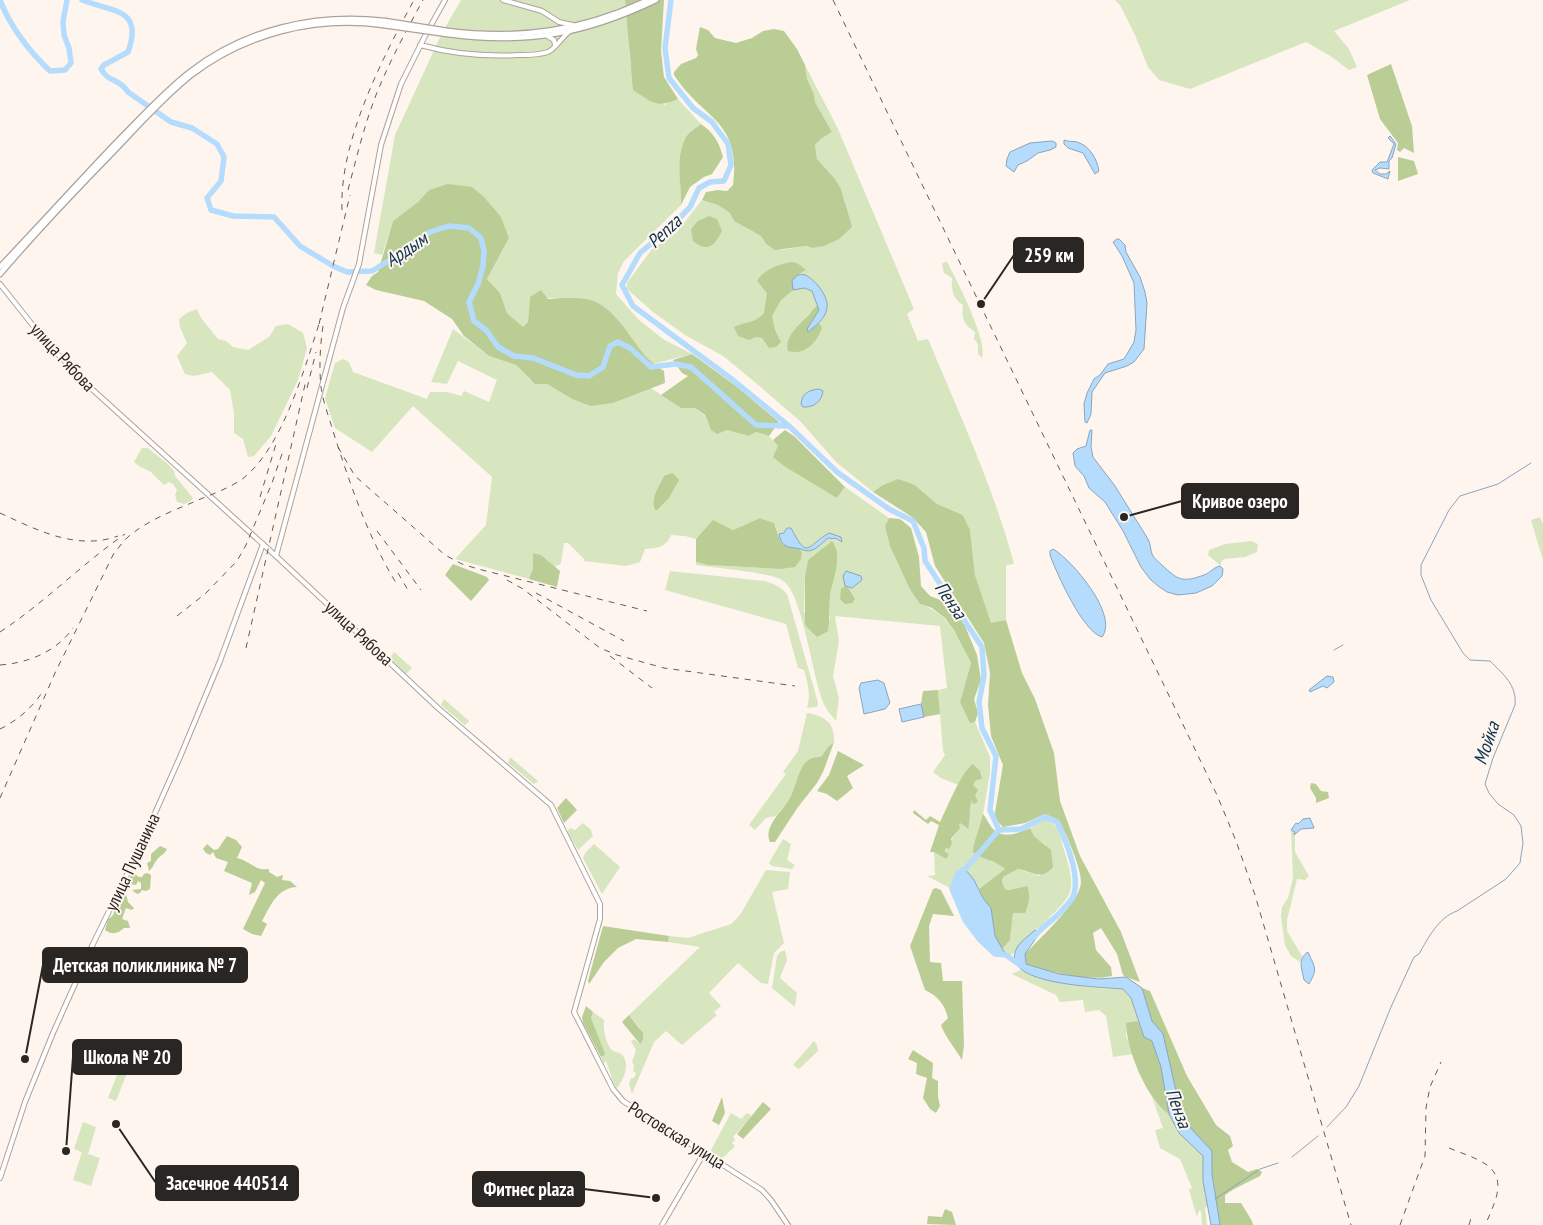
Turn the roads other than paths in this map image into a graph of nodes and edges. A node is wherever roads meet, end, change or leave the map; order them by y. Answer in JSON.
{"nodes":[{"id":1,"x":445,"y":0,"type":"edge"},
{"id":2,"x":503,"y":0,"type":"edge"},
{"id":3,"x":648,"y":0,"type":"edge"},
{"id":4,"x":656,"y":0,"type":"edge"},
{"id":5,"x":642,"y":4,"type":"junction"},
{"id":6,"x":555,"y":19,"type":"junction"},
{"id":7,"x":577,"y":26,"type":"junction"},
{"id":8,"x":570,"y":31,"type":"junction"},
{"id":9,"x":547,"y":34,"type":"junction"},
{"id":10,"x":420,"y":45,"type":"junction"},
{"id":11,"x":556,"y":45,"type":"junction"},
{"id":12,"x":31,"y":235,"type":"junction"},
{"id":13,"x":0,"y":267,"type":"edge"},
{"id":14,"x":0,"y":274,"type":"edge"},
{"id":15,"x":0,"y":284,"type":"edge"},
{"id":16,"x":263,"y":544,"type":"junction"},
{"id":17,"x":276,"y":556,"type":"junction"},
{"id":18,"x":584,"y":1031,"type":"joint"},
{"id":19,"x":704,"y":1154,"type":"junction"},
{"id":20,"x":0,"y":1178,"type":"edge"},
{"id":21,"x":662,"y":1225,"type":"edge"},
{"id":22,"x":788,"y":1225,"type":"edge"}],
"edges":[{"from":1,"to":10,"type":"street"},
{"from":2,"to":6,"type":"street"},
{"from":3,"to":5,"type":"main road"},
{"from":4,"to":5,"type":"main road"},
{"from":5,"to":7,"type":"main road"},
{"from":5,"to":8,"type":"main road"},
{"from":6,"to":7,"type":"street"},
{"from":6,"to":9,"type":"street"},
{"from":7,"to":9,"type":"main road"},
{"from":8,"to":9,"type":"main road"},
{"from":8,"to":11,"type":"street"},
{"from":9,"to":11,"type":"street"},
{"from":9,"to":12,"type":"main road","bridge":true},
{"from":10,"to":11,"type":"street"},
{"from":10,"to":17,"type":"street"},
{"from":12,"to":13,"type":"main road"},
{"from":12,"to":14,"type":"main road"},
{"from":15,"to":16,"type":"street","name":"улица Рябова"},
{"from":16,"to":17,"type":"street","name":"улица Рябова"},
{"from":16,"to":20,"type":"street","name":"улица Пушанина"},
{"from":17,"to":18,"type":"street","name":"улица Рябова"},
{"from":18,"to":19,"type":"street","name":"Ростовская улица"},
{"from":19,"to":21,"type":"street"},
{"from":19,"to":22,"type":"street","name":"Ростовская улица"}]}
